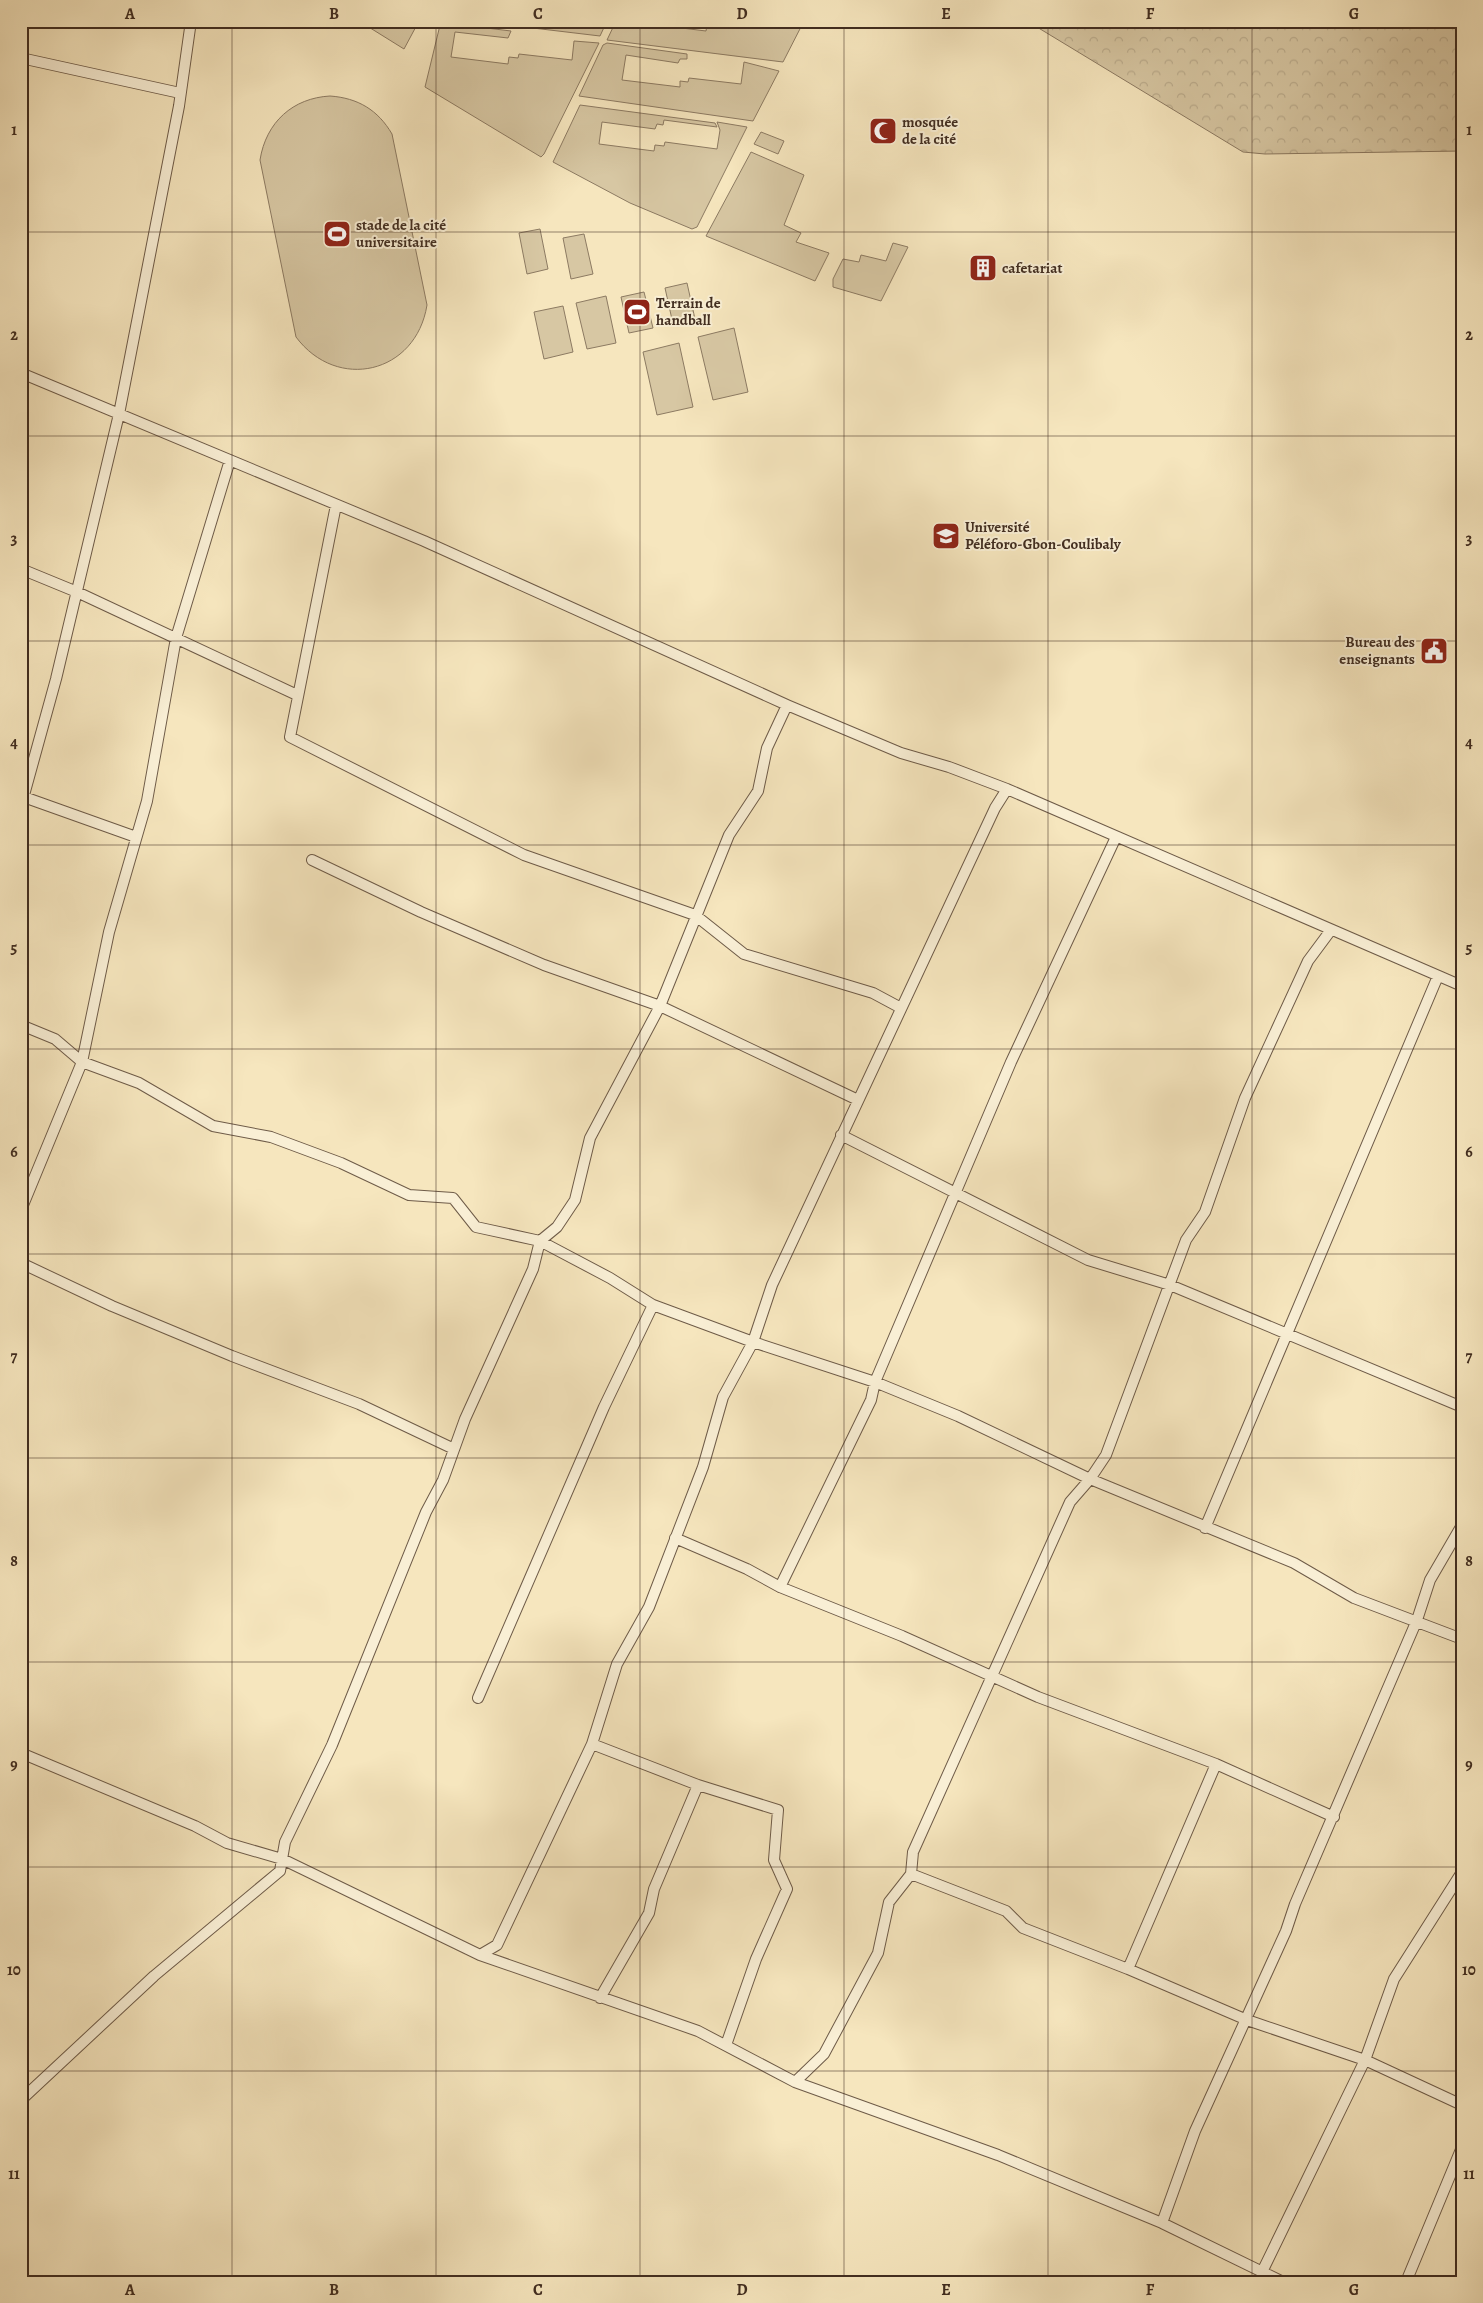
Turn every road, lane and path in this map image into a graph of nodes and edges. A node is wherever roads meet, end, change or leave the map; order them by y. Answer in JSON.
{"nodes":[{"id":1,"x":191,"y":21,"type":"edge"},
{"id":2,"x":21,"y":58,"type":"edge"},
{"id":3,"x":180,"y":93,"type":"junction"},
{"id":4,"x":21,"y":374,"type":"edge"},
{"id":5,"x":119,"y":414,"type":"junction"},
{"id":6,"x":230,"y":460,"type":"junction"},
{"id":7,"x":336,"y":505,"type":"junction"},
{"id":8,"x":21,"y":569,"type":"edge"},
{"id":9,"x":77,"y":592,"type":"junction"},
{"id":10,"x":176,"y":638,"type":"junction"},
{"id":11,"x":297,"y":695,"type":"junction"},
{"id":12,"x":787,"y":705,"type":"junction"},
{"id":13,"x":1007,"y":789,"type":"junction"},
{"id":14,"x":22,"y":800,"type":"edge"},
{"id":15,"x":136,"y":837,"type":"junction"},
{"id":16,"x":1116,"y":837,"type":"junction"},
{"id":17,"x":312,"y":860,"type":"dead end"},
{"id":18,"x":695,"y":915,"type":"junction"},
{"id":19,"x":1331,"y":930,"type":"junction"},
{"id":20,"x":1438,"y":976,"type":"junction"},
{"id":21,"x":1462,"y":986,"type":"edge"},
{"id":22,"x":660,"y":1006,"type":"junction"},
{"id":23,"x":901,"y":1008,"type":"junction"},
{"id":24,"x":21,"y":1025,"type":"edge"},
{"id":25,"x":82,"y":1062,"type":"junction"},
{"id":26,"x":858,"y":1100,"type":"junction"},
{"id":27,"x":841,"y":1135,"type":"junction"},
{"id":28,"x":955,"y":1194,"type":"junction"},
{"id":29,"x":21,"y":1210,"type":"edge"},
{"id":30,"x":540,"y":1242,"type":"junction"},
{"id":31,"x":21,"y":1263,"type":"edge"},
{"id":32,"x":1170,"y":1285,"type":"junction"},
{"id":33,"x":653,"y":1305,"type":"junction"},
{"id":34,"x":1288,"y":1333,"type":"junction"},
{"id":35,"x":753,"y":1342,"type":"junction"},
{"id":36,"x":875,"y":1382,"type":"junction"},
{"id":37,"x":1462,"y":1407,"type":"edge"},
{"id":38,"x":454,"y":1449,"type":"junction"},
{"id":39,"x":1090,"y":1479,"type":"junction"},
{"id":40,"x":1461,"y":1527,"type":"edge"},
{"id":41,"x":1206,"y":1528,"type":"junction"},
{"id":42,"x":675,"y":1538,"type":"junction"},
{"id":43,"x":780,"y":1587,"type":"junction"},
{"id":44,"x":1416,"y":1620,"type":"junction"},
{"id":45,"x":1462,"y":1638,"type":"edge"},
{"id":46,"x":992,"y":1676,"type":"junction"},
{"id":47,"x":478,"y":1698,"type":"dead end"},
{"id":48,"x":592,"y":1744,"type":"junction"},
{"id":49,"x":21,"y":1753,"type":"edge"},
{"id":50,"x":1216,"y":1764,"type":"junction"},
{"id":51,"x":698,"y":1785,"type":"junction"},
{"id":52,"x":1334,"y":1817,"type":"junction"},
{"id":53,"x":282,"y":1859,"type":"junction"},
{"id":54,"x":1462,"y":1872,"type":"edge"},
{"id":55,"x":911,"y":1874,"type":"junction"},
{"id":56,"x":480,"y":1956,"type":"junction"},
{"id":57,"x":1128,"y":1969,"type":"junction"},
{"id":58,"x":600,"y":1998,"type":"junction"},
{"id":59,"x":1246,"y":2020,"type":"junction"},
{"id":60,"x":726,"y":2045,"type":"junction"},
{"id":61,"x":1365,"y":2060,"type":"junction"},
{"id":62,"x":796,"y":2082,"type":"junction"},
{"id":63,"x":21,"y":2100,"type":"edge"},
{"id":64,"x":1462,"y":2104,"type":"edge"},
{"id":65,"x":1462,"y":2146,"type":"edge"},
{"id":66,"x":1162,"y":2223,"type":"junction"},
{"id":67,"x":1262,"y":2272,"type":"junction"},
{"id":68,"x":1283,"y":2282,"type":"edge"},
{"id":69,"x":1406,"y":2282,"type":"edge"}],
"edges":[{"from":1,"to":3,"type":"street"},
{"from":2,"to":3,"type":"street"},
{"from":3,"to":5,"type":"street"},
{"from":4,"to":5,"type":"street"},
{"from":5,"to":6,"type":"street"},
{"from":5,"to":9,"type":"street"},
{"from":6,"to":7,"type":"street"},
{"from":6,"to":10,"type":"street"},
{"from":7,"to":11,"type":"street"},
{"from":7,"to":12,"type":"street"},
{"from":8,"to":9,"type":"street"},
{"from":9,"to":10,"type":"street"},
{"from":9,"to":14,"type":"street"},
{"from":10,"to":11,"type":"street"},
{"from":10,"to":15,"type":"street"},
{"from":11,"to":18,"type":"street"},
{"from":12,"to":13,"type":"street"},
{"from":12,"to":18,"type":"street"},
{"from":13,"to":16,"type":"street"},
{"from":13,"to":23,"type":"street"},
{"from":14,"to":15,"type":"street"},
{"from":15,"to":25,"type":"street"},
{"from":16,"to":19,"type":"street"},
{"from":16,"to":28,"type":"street"},
{"from":17,"to":22,"type":"street"},
{"from":18,"to":22,"type":"street"},
{"from":18,"to":23,"type":"street"},
{"from":19,"to":20,"type":"street"},
{"from":19,"to":32,"type":"street"},
{"from":20,"to":21,"type":"street"},
{"from":20,"to":34,"type":"street"},
{"from":22,"to":26,"type":"street"},
{"from":22,"to":30,"type":"street"},
{"from":23,"to":26,"type":"street"},
{"from":24,"to":25,"type":"street"},
{"from":25,"to":29,"type":"street"},
{"from":25,"to":30,"type":"street"},
{"from":26,"to":27,"type":"street"},
{"from":27,"to":28,"type":"street"},
{"from":27,"to":35,"type":"street"},
{"from":28,"to":32,"type":"street"},
{"from":28,"to":36,"type":"street"},
{"from":30,"to":33,"type":"street"},
{"from":30,"to":38,"type":"street"},
{"from":31,"to":38,"type":"street"},
{"from":32,"to":34,"type":"street"},
{"from":32,"to":39,"type":"street"},
{"from":33,"to":35,"type":"street"},
{"from":33,"to":47,"type":"street"},
{"from":34,"to":37,"type":"street"},
{"from":34,"to":41,"type":"street"},
{"from":35,"to":36,"type":"street"},
{"from":35,"to":42,"type":"street"},
{"from":36,"to":39,"type":"street"},
{"from":36,"to":43,"type":"street"},
{"from":38,"to":53,"type":"street"},
{"from":39,"to":41,"type":"street"},
{"from":39,"to":46,"type":"street"},
{"from":40,"to":44,"type":"street"},
{"from":41,"to":44,"type":"street"},
{"from":42,"to":43,"type":"street"},
{"from":42,"to":48,"type":"street"},
{"from":43,"to":46,"type":"street"},
{"from":44,"to":45,"type":"street"},
{"from":44,"to":52,"type":"street"},
{"from":46,"to":50,"type":"street"},
{"from":46,"to":55,"type":"street"},
{"from":48,"to":51,"type":"street"},
{"from":48,"to":56,"type":"street"},
{"from":49,"to":53,"type":"street"},
{"from":50,"to":52,"type":"street"},
{"from":50,"to":57,"type":"street"},
{"from":51,"to":58,"type":"street"},
{"from":51,"to":60,"type":"street"},
{"from":52,"to":59,"type":"street"},
{"from":53,"to":56,"type":"street"},
{"from":53,"to":63,"type":"street"},
{"from":54,"to":61,"type":"street"},
{"from":55,"to":57,"type":"street"},
{"from":55,"to":62,"type":"street"},
{"from":56,"to":58,"type":"street"},
{"from":57,"to":59,"type":"street"},
{"from":58,"to":60,"type":"street"},
{"from":59,"to":61,"type":"street"},
{"from":59,"to":66,"type":"street"},
{"from":60,"to":62,"type":"street"},
{"from":61,"to":64,"type":"street"},
{"from":61,"to":67,"type":"street"},
{"from":62,"to":66,"type":"street"},
{"from":65,"to":69,"type":"street"},
{"from":66,"to":67,"type":"street"},
{"from":67,"to":68,"type":"street"}]}
